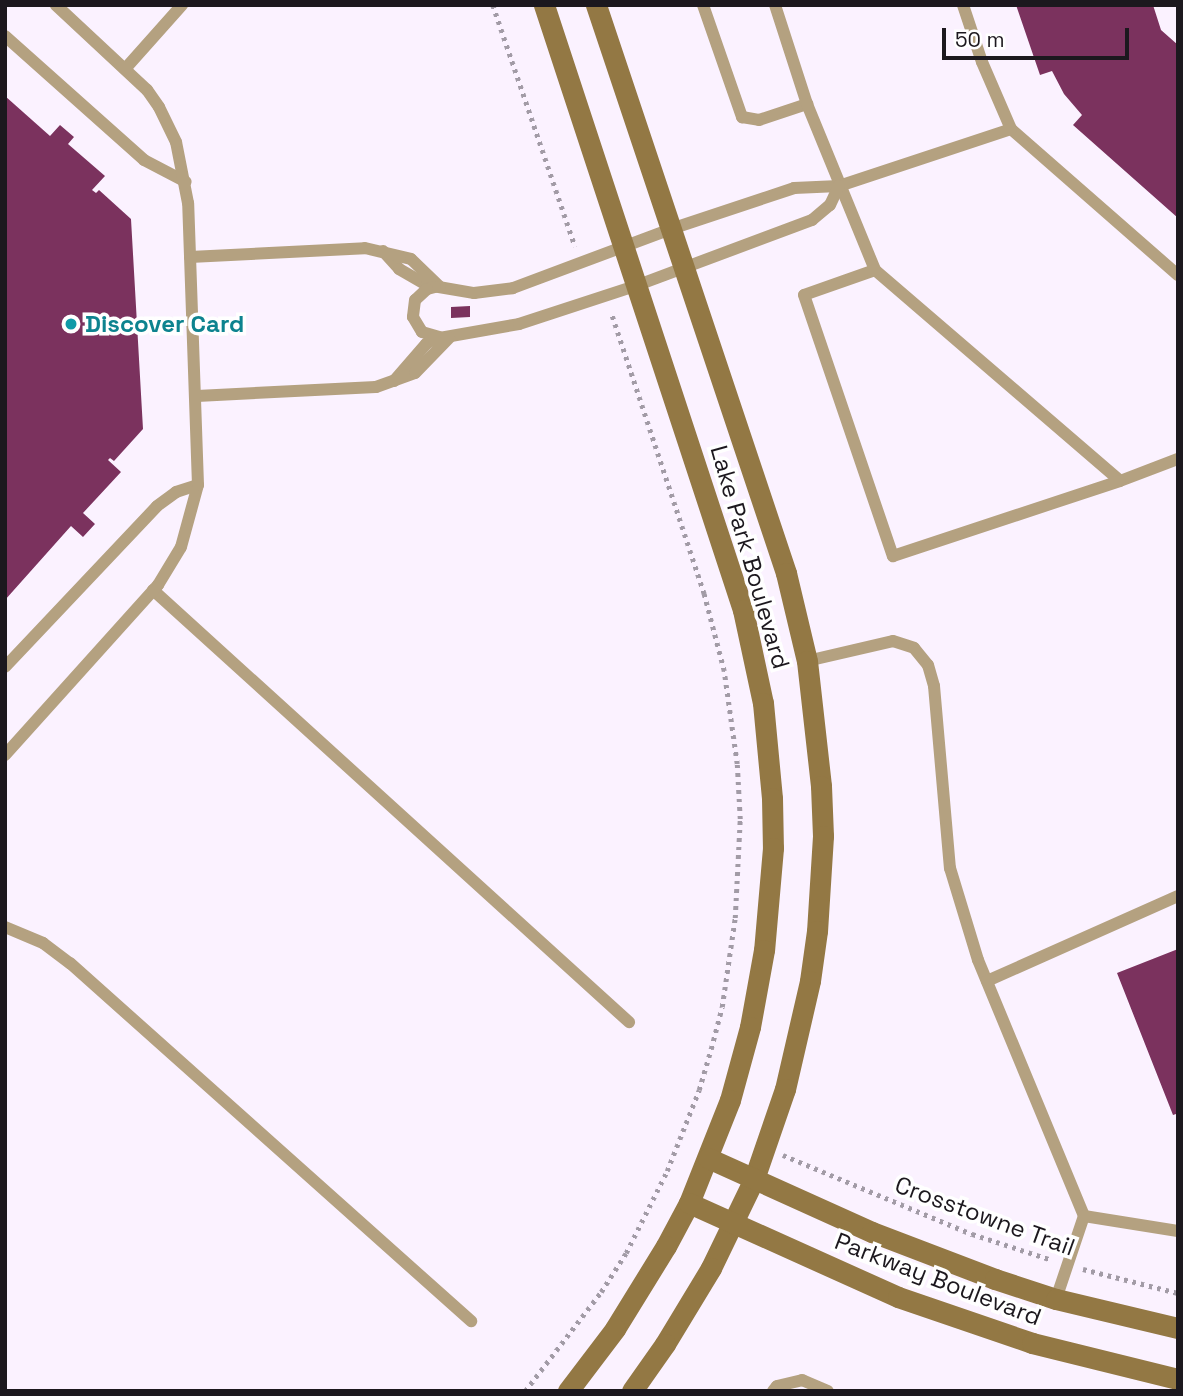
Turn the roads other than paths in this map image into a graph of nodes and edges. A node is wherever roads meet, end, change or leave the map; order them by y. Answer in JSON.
{"nodes":[{"id":1,"x":56,"y":5,"type":"edge"},
{"id":2,"x":182,"y":5,"type":"edge"},
{"id":3,"x":544,"y":5,"type":"edge"},
{"id":4,"x":596,"y":5,"type":"edge"},
{"id":5,"x":703,"y":5,"type":"edge"},
{"id":6,"x":775,"y":5,"type":"edge"},
{"id":7,"x":963,"y":5,"type":"edge"},
{"id":8,"x":5,"y":36,"type":"edge"},
{"id":9,"x":125,"y":69,"type":"junction"},
{"id":10,"x":807,"y":104,"type":"junction"},
{"id":11,"x":1011,"y":129,"type":"junction"},
{"id":12,"x":186,"y":182,"type":"junction"},
{"id":13,"x":839,"y":186,"type":"junction"},
{"id":14,"x":671,"y":229,"type":"junction"},
{"id":15,"x":624,"y":247,"type":"junction"},
{"id":16,"x":190,"y":257,"type":"junction"},
{"id":17,"x":684,"y":268,"type":"junction"},
{"id":18,"x":875,"y":270,"type":"junction"},
{"id":19,"x":1178,"y":275,"type":"edge"},
{"id":20,"x":638,"y":285,"type":"junction"},
{"id":21,"x":439,"y":288,"type":"junction"},
{"id":22,"x":456,"y":334,"type":"junction"},
{"id":23,"x":439,"y":337,"type":"junction"},
{"id":24,"x":394,"y":381,"type":"junction"},
{"id":25,"x":197,"y":396,"type":"junction"},
{"id":26,"x":1178,"y":459,"type":"edge"},
{"id":27,"x":1120,"y":481,"type":"junction"},
{"id":28,"x":198,"y":485,"type":"junction"},
{"id":29,"x":153,"y":590,"type":"junction"},
{"id":30,"x":807,"y":661,"type":"junction"},
{"id":31,"x":5,"y":667,"type":"edge"},
{"id":32,"x":5,"y":755,"type":"edge"},
{"id":33,"x":1178,"y":895,"type":"edge"},
{"id":34,"x":5,"y":928,"type":"edge"},
{"id":35,"x":987,"y":981,"type":"junction"},
{"id":36,"x":629,"y":1021,"type":"dead end"},
{"id":37,"x":708,"y":1158,"type":"junction"},
{"id":38,"x":754,"y":1179,"type":"junction"},
{"id":39,"x":690,"y":1203,"type":"junction"},
{"id":40,"x":1084,"y":1216,"type":"junction"},
{"id":41,"x":733,"y":1223,"type":"junction"},
{"id":42,"x":1178,"y":1231,"type":"edge"},
{"id":43,"x":1056,"y":1298,"type":"junction"},
{"id":44,"x":471,"y":1321,"type":"dead end"},
{"id":45,"x":1178,"y":1328,"type":"edge"},
{"id":46,"x":1178,"y":1379,"type":"edge"},
{"id":47,"x":568,"y":1391,"type":"edge"},
{"id":48,"x":632,"y":1391,"type":"edge"},
{"id":49,"x":773,"y":1391,"type":"edge"},
{"id":50,"x":828,"y":1391,"type":"edge"}],
"edges":[{"from":1,"to":9,"type":"lane"},
{"from":2,"to":9,"type":"lane"},
{"from":3,"to":15,"type":"street","name":"Lake Park Boulevard"},
{"from":4,"to":14,"type":"street","name":"Lake Park Boulevard"},
{"from":5,"to":10,"type":"lane"},
{"from":6,"to":10,"type":"lane"},
{"from":7,"to":11,"type":"lane"},
{"from":8,"to":12,"type":"lane"},
{"from":9,"to":12,"type":"lane"},
{"from":10,"to":13,"type":"lane"},
{"from":11,"to":13,"type":"lane"},
{"from":11,"to":19,"type":"lane"},
{"from":12,"to":16,"type":"lane"},
{"from":13,"to":14,"type":"lane"},
{"from":13,"to":17,"type":"lane"},
{"from":13,"to":18,"type":"lane"},
{"from":14,"to":15,"type":"lane"},
{"from":14,"to":17,"type":"street","name":"Lake Park Boulevard"},
{"from":15,"to":20,"type":"street","name":"Lake Park Boulevard"},
{"from":15,"to":21,"type":"lane"},
{"from":16,"to":21,"type":"lane"},
{"from":16,"to":25,"type":"lane"},
{"from":17,"to":20,"type":"lane"},
{"from":17,"to":30,"type":"street","name":"Lake Park Boulevard"},
{"from":18,"to":27,"type":"lane"},
{"from":18,"to":27,"type":"lane"},
{"from":20,"to":22,"type":"lane"},
{"from":20,"to":37,"type":"street","name":"Lake Park Boulevard"},
{"from":21,"to":23,"type":"lane"},
{"from":22,"to":23,"type":"lane"},
{"from":22,"to":24,"type":"lane"},
{"from":23,"to":24,"type":"lane"},
{"from":24,"to":25,"type":"lane"},
{"from":25,"to":28,"type":"lane"},
{"from":26,"to":27,"type":"lane"},
{"from":28,"to":29,"type":"lane"},
{"from":28,"to":31,"type":"lane"},
{"from":29,"to":32,"type":"lane"},
{"from":29,"to":36,"type":"lane"},
{"from":30,"to":35,"type":"lane"},
{"from":30,"to":38,"type":"street","name":"Lake Park Boulevard"},
{"from":33,"to":35,"type":"lane"},
{"from":34,"to":44,"type":"lane"},
{"from":35,"to":40,"type":"lane"},
{"from":37,"to":38,"type":"street","name":"Parkway Boulevard"},
{"from":37,"to":39,"type":"street","name":"Lake Park Boulevard"},
{"from":38,"to":41,"type":"street","name":"Lake Park Boulevard"},
{"from":38,"to":43,"type":"street","name":"Parkway Boulevard"},
{"from":39,"to":41,"type":"street","name":"Parkway Boulevard"},
{"from":39,"to":47,"type":"street","name":"Lake Park Boulevard"},
{"from":40,"to":42,"type":"lane"},
{"from":40,"to":43,"type":"lane"},
{"from":41,"to":46,"type":"street","name":"Parkway Boulevard"},
{"from":41,"to":48,"type":"street","name":"Lake Park Boulevard"},
{"from":43,"to":45,"type":"street","name":"Parkway Boulevard"},
{"from":49,"to":50,"type":"lane"}]}
